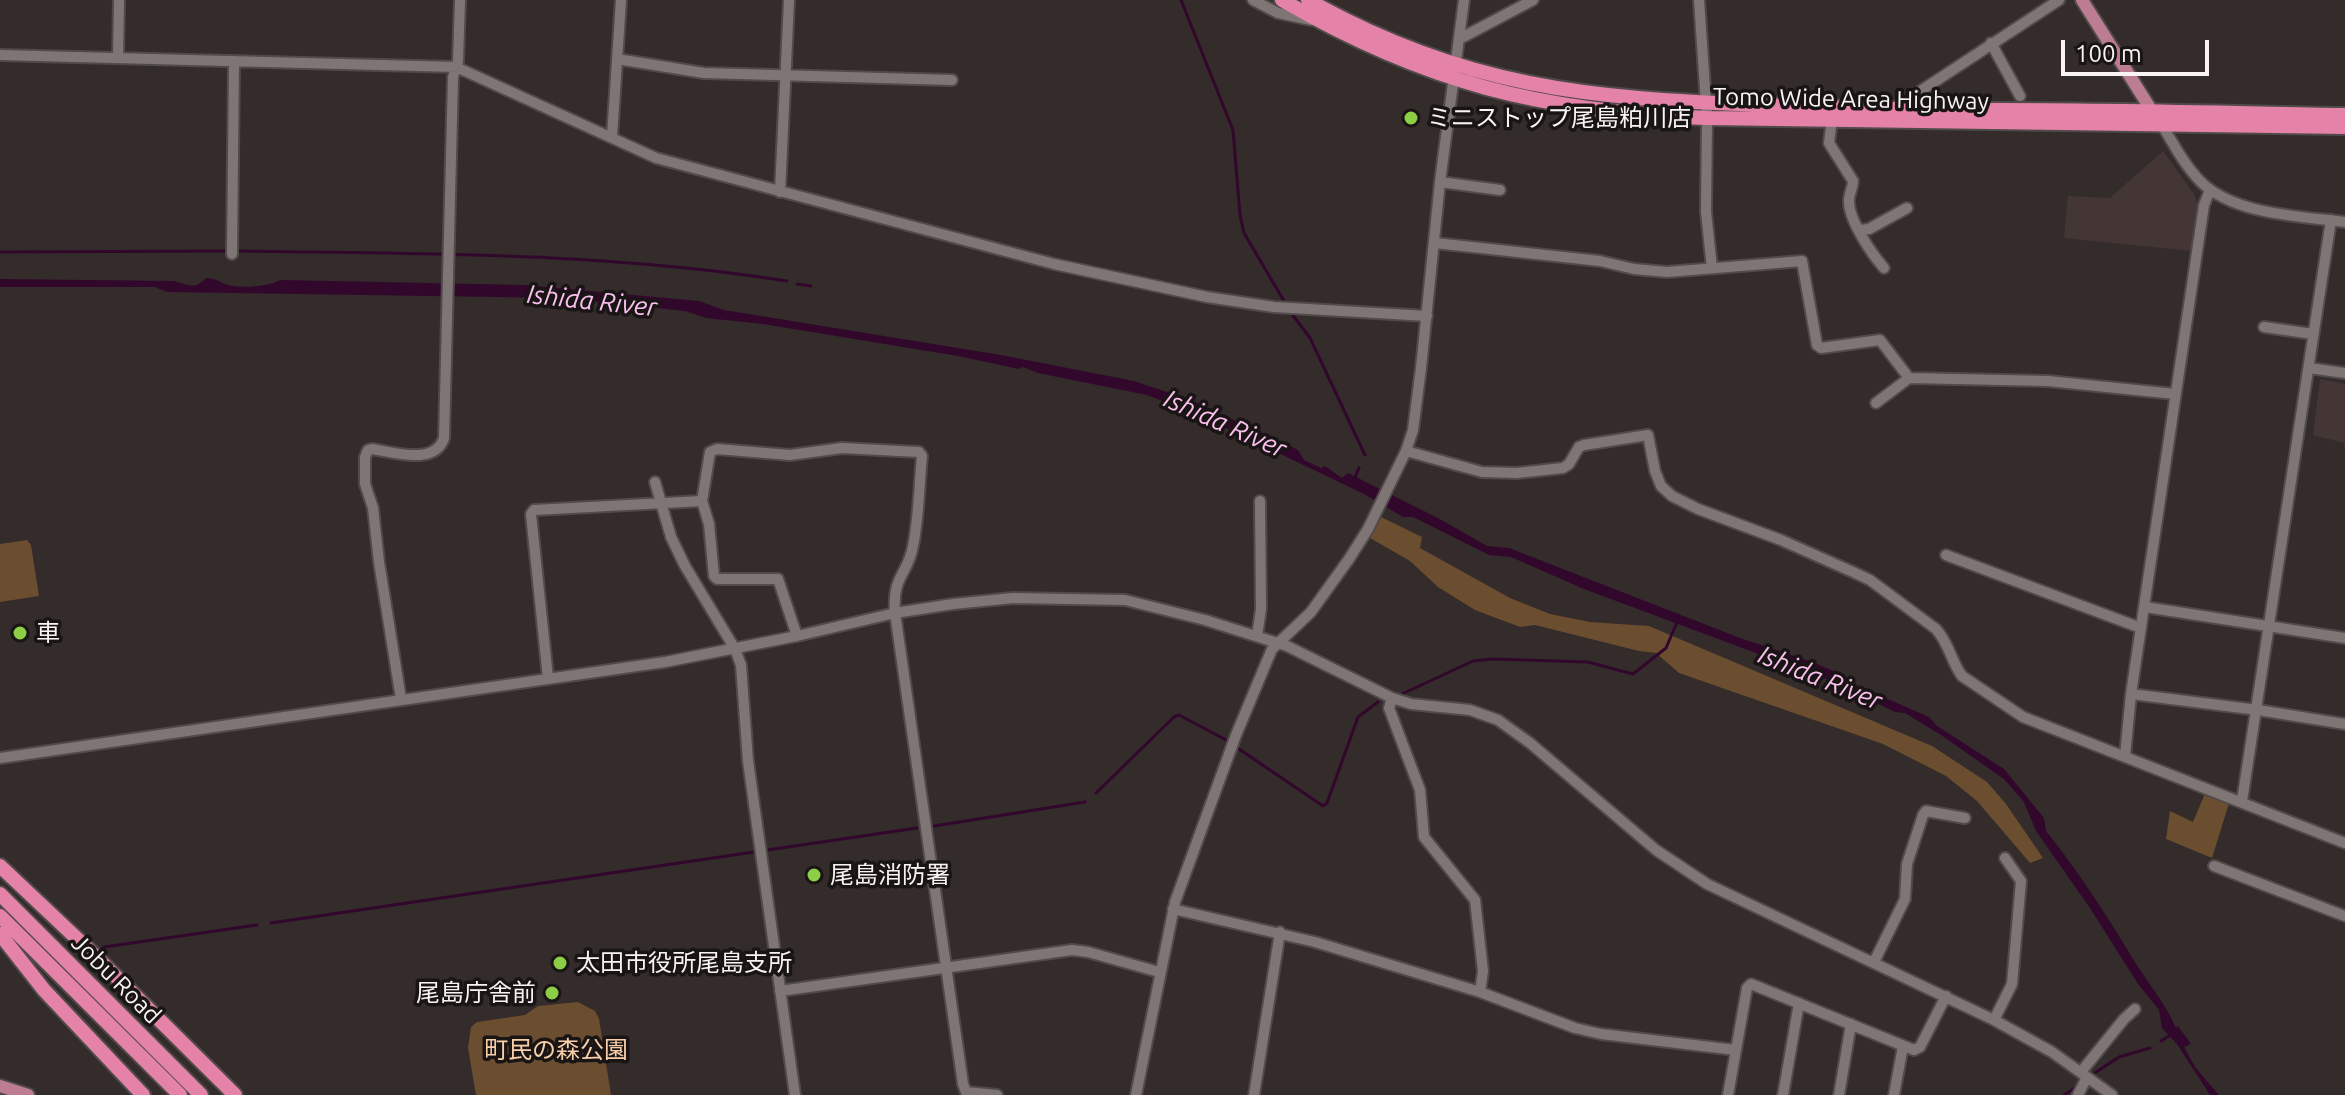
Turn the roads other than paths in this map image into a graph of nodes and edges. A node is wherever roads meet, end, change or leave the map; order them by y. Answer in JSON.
{"nodes":[{"id":1,"x":119,"y":0,"type":"edge"},
{"id":2,"x":460,"y":0,"type":"edge"},
{"id":3,"x":621,"y":0,"type":"edge"},
{"id":4,"x":789,"y":0,"type":"edge"},
{"id":5,"x":1253,"y":0,"type":"edge"},
{"id":6,"x":1282,"y":0,"type":"edge"},
{"id":7,"x":1308,"y":0,"type":"edge"},
{"id":8,"x":1464,"y":0,"type":"edge"},
{"id":9,"x":1533,"y":0,"type":"edge"},
{"id":10,"x":1699,"y":0,"type":"edge"},
{"id":11,"x":2059,"y":0,"type":"edge"},
{"id":12,"x":2082,"y":0,"type":"edge"},
{"id":13,"x":1323,"y":11,"type":"edge"},
{"id":14,"x":1459,"y":37,"type":"junction"},
{"id":15,"x":1991,"y":43,"type":"junction"},
{"id":16,"x":0,"y":55,"type":"edge"},
{"id":17,"x":118,"y":58,"type":"junction"},
{"id":18,"x":617,"y":59,"type":"junction"},
{"id":19,"x":234,"y":61,"type":"junction"},
{"id":20,"x":456,"y":67,"type":"junction"},
{"id":21,"x":1454,"y":73,"type":"junction"},
{"id":22,"x":787,"y":75,"type":"junction"},
{"id":23,"x":952,"y":80,"type":"dead end"},
{"id":24,"x":2020,"y":96,"type":"dead end"},
{"id":25,"x":1918,"y":110,"type":"junction"},
{"id":26,"x":2150,"y":110,"type":"junction"},
{"id":27,"x":1706,"y":111,"type":"junction"},
{"id":28,"x":2345,"y":115,"type":"edge"},
{"id":29,"x":1832,"y":119,"type":"junction"},
{"id":30,"x":2162,"y":125,"type":"junction"},
{"id":31,"x":2345,"y":127,"type":"edge"},
{"id":32,"x":612,"y":137,"type":"junction"},
{"id":33,"x":1440,"y":182,"type":"junction"},
{"id":34,"x":1500,"y":190,"type":"dead end"},
{"id":35,"x":2210,"y":190,"type":"junction"},
{"id":36,"x":780,"y":192,"type":"junction"},
{"id":37,"x":1907,"y":208,"type":"dead end"},
{"id":38,"x":2331,"y":220,"type":"junction"},
{"id":39,"x":2345,"y":222,"type":"edge"},
{"id":40,"x":1859,"y":230,"type":"junction"},
{"id":41,"x":1435,"y":243,"type":"junction"},
{"id":42,"x":232,"y":254,"type":"dead end"},
{"id":43,"x":1712,"y":268,"type":"junction"},
{"id":44,"x":1884,"y":268,"type":"dead end"},
{"id":45,"x":1427,"y":316,"type":"junction"},
{"id":46,"x":2264,"y":327,"type":"dead end"},
{"id":47,"x":2313,"y":334,"type":"junction"},
{"id":48,"x":2309,"y":368,"type":"junction"},
{"id":49,"x":2345,"y":373,"type":"edge"},
{"id":50,"x":1909,"y":378,"type":"junction"},
{"id":51,"x":2175,"y":394,"type":"junction"},
{"id":52,"x":1876,"y":403,"type":"dead end"},
{"id":53,"x":1406,"y":451,"type":"junction"},
{"id":54,"x":655,"y":482,"type":"dead end"},
{"id":55,"x":702,"y":501,"type":"junction"},
{"id":56,"x":1260,"y":501,"type":"dead end"},
{"id":57,"x":659,"y":503,"type":"junction"},
{"id":58,"x":1946,"y":555,"type":"dead end"},
{"id":59,"x":2145,"y":607,"type":"junction"},
{"id":60,"x":895,"y":613,"type":"junction"},
{"id":61,"x":2270,"y":627,"type":"junction"},
{"id":62,"x":2141,"y":628,"type":"junction"},
{"id":63,"x":797,"y":636,"type":"junction"},
{"id":64,"x":1257,"y":636,"type":"junction"},
{"id":65,"x":2345,"y":638,"type":"edge"},
{"id":66,"x":1278,"y":643,"type":"junction"},
{"id":67,"x":735,"y":649,"type":"junction"},
{"id":68,"x":548,"y":678,"type":"junction"},
{"id":69,"x":2131,"y":694,"type":"junction"},
{"id":70,"x":1392,"y":698,"type":"junction"},
{"id":71,"x":401,"y":699,"type":"junction"},
{"id":72,"x":2258,"y":710,"type":"junction"},
{"id":73,"x":2345,"y":724,"type":"edge"},
{"id":74,"x":2125,"y":756,"type":"junction"},
{"id":75,"x":0,"y":758,"type":"edge"},
{"id":76,"x":2242,"y":801,"type":"junction"},
{"id":77,"x":1965,"y":818,"type":"dead end"},
{"id":78,"x":2345,"y":843,"type":"edge"},
{"id":79,"x":2005,"y":858,"type":"dead end"},
{"id":80,"x":0,"y":866,"type":"edge"},
{"id":81,"x":2214,"y":866,"type":"dead end"},
{"id":82,"x":0,"y":894,"type":"edge"},
{"id":83,"x":1173,"y":909,"type":"junction"},
{"id":84,"x":0,"y":916,"type":"edge"},
{"id":85,"x":2345,"y":916,"type":"edge"},
{"id":86,"x":1280,"y":932,"type":"junction"},
{"id":87,"x":0,"y":934,"type":"edge"},
{"id":88,"x":1874,"y":962,"type":"junction"},
{"id":89,"x":946,"y":967,"type":"junction"},
{"id":90,"x":1159,"y":972,"type":"junction"},
{"id":91,"x":780,"y":991,"type":"junction"},
{"id":92,"x":1480,"y":992,"type":"junction"},
{"id":93,"x":1946,"y":996,"type":"junction"},
{"id":94,"x":1799,"y":1003,"type":"junction"},
{"id":95,"x":2135,"y":1009,"type":"dead end"},
{"id":96,"x":1994,"y":1020,"type":"junction"},
{"id":97,"x":1851,"y":1024,"type":"junction"},
{"id":98,"x":1903,"y":1046,"type":"junction"},
{"id":99,"x":1736,"y":1050,"type":"junction"},
{"id":100,"x":2084,"y":1074,"type":"junction"},
{"id":101,"x":0,"y":1086,"type":"edge"},
{"id":102,"x":28,"y":1095,"type":"edge"},
{"id":103,"x":141,"y":1095,"type":"edge"},
{"id":104,"x":180,"y":1095,"type":"edge"},
{"id":105,"x":201,"y":1095,"type":"edge"},
{"id":106,"x":235,"y":1095,"type":"edge"},
{"id":107,"x":795,"y":1095,"type":"edge"},
{"id":108,"x":997,"y":1095,"type":"edge"},
{"id":109,"x":1136,"y":1095,"type":"edge"},
{"id":110,"x":1254,"y":1095,"type":"edge"},
{"id":111,"x":1728,"y":1095,"type":"edge"},
{"id":112,"x":1783,"y":1095,"type":"edge"},
{"id":113,"x":1839,"y":1095,"type":"edge"},
{"id":114,"x":1894,"y":1095,"type":"edge"},
{"id":115,"x":2078,"y":1095,"type":"edge"},
{"id":116,"x":2112,"y":1095,"type":"edge"}],
"edges":[{"from":1,"to":17,"type":"street"},
{"from":2,"to":20,"type":"street"},
{"from":3,"to":18,"type":"street"},
{"from":4,"to":22,"type":"street"},
{"from":5,"to":13,"type":"street"},
{"from":6,"to":13,"type":"highway","name":"Tomo Wide Area Highway"},
{"from":7,"to":13,"type":"highway","name":"Tomo Wide Area Highway"},
{"from":8,"to":14,"type":"street"},
{"from":9,"to":14,"type":"street"},
{"from":10,"to":27,"type":"street"},
{"from":11,"to":15,"type":"street"},
{"from":12,"to":26,"type":"main road"},
{"from":13,"to":21,"type":"highway","name":"Tomo Wide Area Highway"},
{"from":14,"to":21,"type":"street"},
{"from":15,"to":24,"type":"street"},
{"from":15,"to":25,"type":"street"},
{"from":16,"to":17,"type":"street"},
{"from":17,"to":19,"type":"street"},
{"from":18,"to":22,"type":"street"},
{"from":18,"to":32,"type":"street"},
{"from":19,"to":20,"type":"street"},
{"from":19,"to":42,"type":"street"},
{"from":20,"to":32,"type":"street"},
{"from":20,"to":71,"type":"street"},
{"from":21,"to":27,"type":"highway","name":"Tomo Wide Area Highway"},
{"from":21,"to":33,"type":"street"},
{"from":22,"to":23,"type":"street"},
{"from":22,"to":36,"type":"street"},
{"from":25,"to":26,"type":"highway","name":"Tomo Wide Area Highway"},
{"from":25,"to":27,"type":"highway","name":"Tomo Wide Area Highway"},
{"from":26,"to":28,"type":"highway","name":"Tomo Wide Area Highway"},
{"from":26,"to":30,"type":"main road"},
{"from":27,"to":29,"type":"highway","name":"Tomo Wide Area Highway"},
{"from":27,"to":43,"type":"street"},
{"from":29,"to":30,"type":"highway","name":"Tomo Wide Area Highway"},
{"from":29,"to":40,"type":"street"},
{"from":30,"to":31,"type":"highway","name":"Tomo Wide Area Highway"},
{"from":30,"to":35,"type":"street"},
{"from":32,"to":36,"type":"street"},
{"from":33,"to":34,"type":"street"},
{"from":33,"to":41,"type":"street"},
{"from":35,"to":38,"type":"street"},
{"from":35,"to":51,"type":"street"},
{"from":36,"to":45,"type":"street"},
{"from":37,"to":40,"type":"street"},
{"from":38,"to":39,"type":"street"},
{"from":38,"to":47,"type":"street"},
{"from":40,"to":44,"type":"street"},
{"from":41,"to":43,"type":"street"},
{"from":41,"to":45,"type":"street"},
{"from":43,"to":50,"type":"street"},
{"from":45,"to":53,"type":"street"},
{"from":46,"to":47,"type":"street"},
{"from":47,"to":48,"type":"street"},
{"from":48,"to":49,"type":"street"},
{"from":48,"to":61,"type":"street"},
{"from":50,"to":51,"type":"street"},
{"from":50,"to":52,"type":"street"},
{"from":51,"to":59,"type":"street"},
{"from":53,"to":66,"type":"street"},
{"from":53,"to":74,"type":"street"},
{"from":54,"to":57,"type":"street"},
{"from":55,"to":57,"type":"street"},
{"from":55,"to":60,"type":"street"},
{"from":55,"to":63,"type":"street"},
{"from":56,"to":64,"type":"street"},
{"from":57,"to":67,"type":"street"},
{"from":57,"to":68,"type":"street"},
{"from":58,"to":62,"type":"street"},
{"from":59,"to":61,"type":"street"},
{"from":59,"to":62,"type":"street"},
{"from":60,"to":63,"type":"street"},
{"from":60,"to":64,"type":"street"},
{"from":60,"to":89,"type":"street"},
{"from":61,"to":65,"type":"street"},
{"from":61,"to":72,"type":"street"},
{"from":62,"to":69,"type":"street"},
{"from":63,"to":67,"type":"street"},
{"from":64,"to":66,"type":"street"},
{"from":66,"to":70,"type":"street"},
{"from":66,"to":83,"type":"street"},
{"from":67,"to":68,"type":"street"},
{"from":67,"to":91,"type":"street"},
{"from":68,"to":71,"type":"street"},
{"from":69,"to":72,"type":"street"},
{"from":69,"to":74,"type":"street"},
{"from":70,"to":88,"type":"street"},
{"from":70,"to":92,"type":"street"},
{"from":71,"to":75,"type":"street"},
{"from":72,"to":73,"type":"street"},
{"from":72,"to":76,"type":"street"},
{"from":74,"to":76,"type":"street"},
{"from":76,"to":78,"type":"street"},
{"from":77,"to":88,"type":"street"},
{"from":79,"to":96,"type":"street"},
{"from":80,"to":106,"type":"highway"},
{"from":81,"to":85,"type":"street"},
{"from":82,"to":105,"type":"highway","name":"Jobu Road"},
{"from":83,"to":86,"type":"street"},
{"from":83,"to":90,"type":"street"},
{"from":84,"to":104,"type":"highway","name":"Jobu Road"},
{"from":86,"to":92,"type":"street"},
{"from":86,"to":110,"type":"street"},
{"from":87,"to":103,"type":"highway"},
{"from":88,"to":93,"type":"street"},
{"from":89,"to":90,"type":"street"},
{"from":89,"to":91,"type":"street"},
{"from":89,"to":108,"type":"street"},
{"from":90,"to":109,"type":"street"},
{"from":91,"to":107,"type":"street"},
{"from":92,"to":99,"type":"street"},
{"from":93,"to":96,"type":"street"},
{"from":93,"to":98,"type":"street"},
{"from":94,"to":97,"type":"street"},
{"from":94,"to":99,"type":"street"},
{"from":94,"to":112,"type":"street"},
{"from":95,"to":100,"type":"street"},
{"from":96,"to":100,"type":"street"},
{"from":97,"to":98,"type":"street"},
{"from":97,"to":113,"type":"street"},
{"from":98,"to":114,"type":"street"},
{"from":99,"to":111,"type":"street"},
{"from":100,"to":115,"type":"street"},
{"from":100,"to":116,"type":"street"},
{"from":101,"to":102,"type":"main road"}]}
